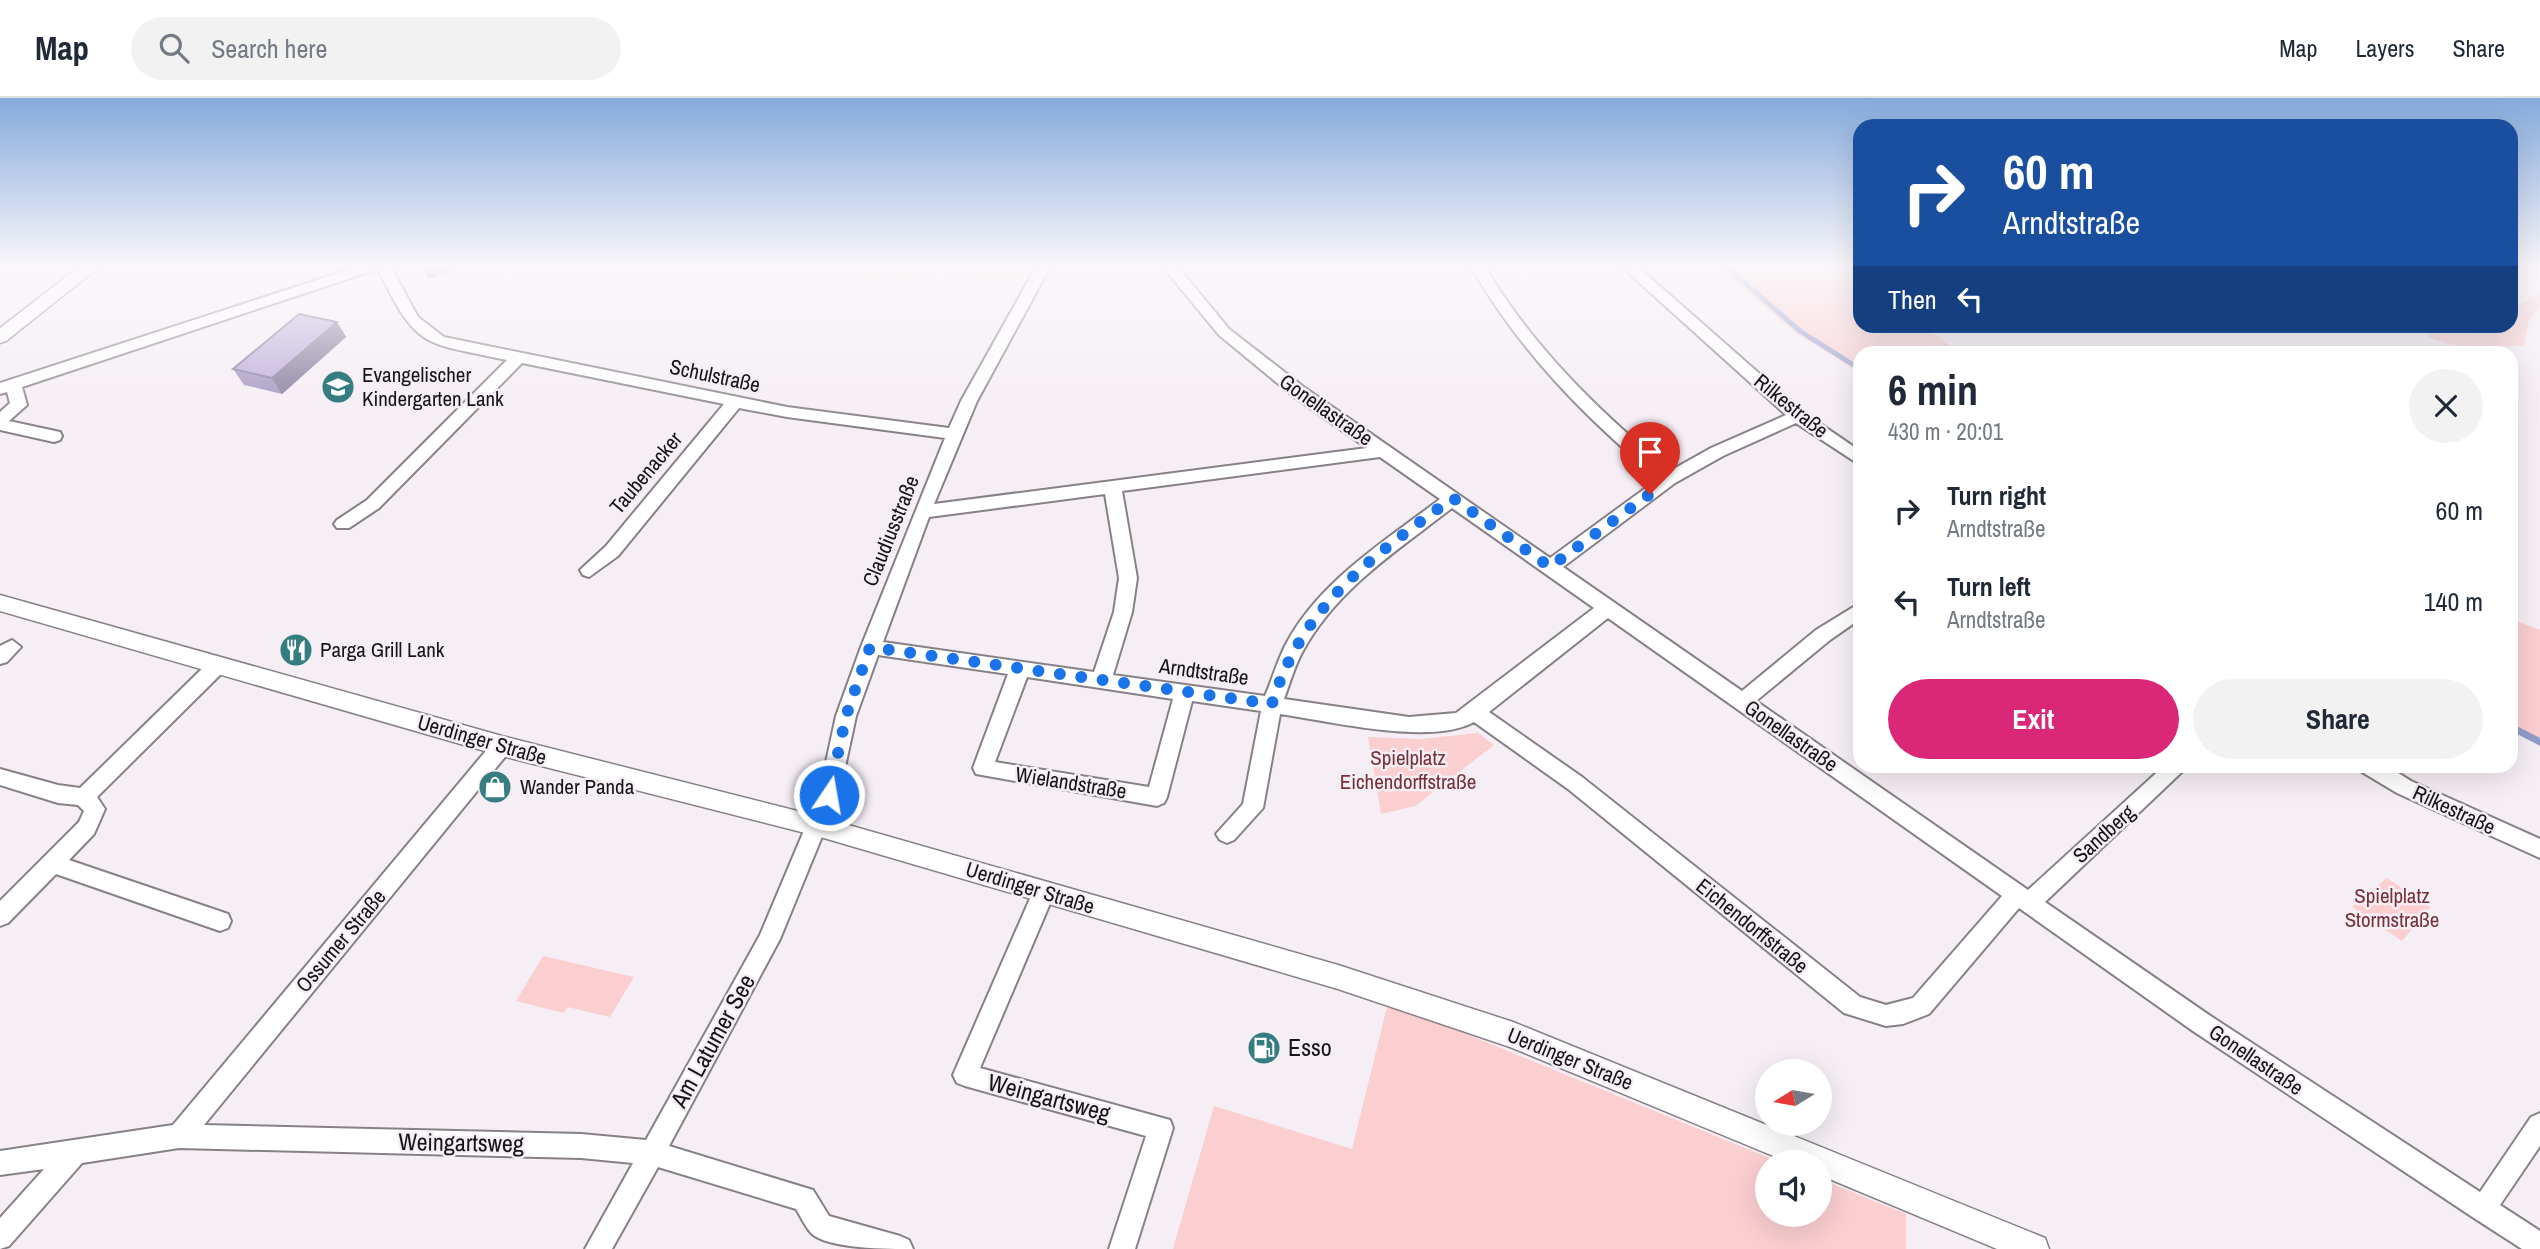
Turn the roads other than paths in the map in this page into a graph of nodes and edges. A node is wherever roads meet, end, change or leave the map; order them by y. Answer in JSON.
{"nodes":[{"id":1,"x":21,"y":321,"type":"edge"},
{"id":2,"x":209,"y":321,"type":"edge"},
{"id":3,"x":412,"y":321,"type":"edge"},
{"id":4,"x":1012,"y":321,"type":"edge"},
{"id":5,"x":1215,"y":321,"type":"edge"},
{"id":6,"x":1512,"y":321,"type":"edge"},
{"id":7,"x":1692,"y":321,"type":"edge"},
{"id":8,"x":0,"y":337,"type":"edge"},
{"id":9,"x":520,"y":356,"type":"junction"},
{"id":10,"x":7,"y":387,"type":"edge"},
{"id":11,"x":735,"y":402,"type":"junction"},
{"id":12,"x":1797,"y":416,"type":"junction"},
{"id":13,"x":0,"y":422,"type":"edge"},
{"id":14,"x":954,"y":434,"type":"junction"},
{"id":15,"x":54,"y":436,"type":"dead end"},
{"id":16,"x":1384,"y":451,"type":"junction"},
{"id":17,"x":1853,"y":454,"type":"edge"},
{"id":18,"x":1669,"y":480,"type":"junction"},
{"id":19,"x":1113,"y":487,"type":"junction"},
{"id":20,"x":1453,"y":498,"type":"junction"},
{"id":21,"x":922,"y":512,"type":"junction"},
{"id":22,"x":343,"y":524,"type":"dead end"},
{"id":23,"x":1550,"y":567,"type":"junction"},
{"id":24,"x":589,"y":570,"type":"dead end"},
{"id":25,"x":0,"y":603,"type":"edge"},
{"id":26,"x":1607,"y":608,"type":"junction"},
{"id":27,"x":1853,"y":615,"type":"edge"},
{"id":28,"x":870,"y":647,"type":"junction"},
{"id":29,"x":218,"y":665,"type":"junction"},
{"id":30,"x":1020,"y":669,"type":"junction"},
{"id":31,"x":1101,"y":681,"type":"junction"},
{"id":32,"x":1185,"y":692,"type":"junction"},
{"id":33,"x":1742,"y":702,"type":"junction"},
{"id":34,"x":1272,"y":704,"type":"junction"},
{"id":35,"x":1475,"y":712,"type":"junction"},
{"id":36,"x":502,"y":746,"type":"junction"},
{"id":37,"x":2170,"y":773,"type":"edge"},
{"id":38,"x":2380,"y":773,"type":"edge"},
{"id":39,"x":0,"y":777,"type":"edge"},
{"id":40,"x":84,"y":797,"type":"junction"},
{"id":41,"x":817,"y":826,"type":"junction"},
{"id":42,"x":1227,"y":834,"type":"dead end"},
{"id":43,"x":2540,"y":849,"type":"edge"},
{"id":44,"x":52,"y":863,"type":"junction"},
{"id":45,"x":1043,"y":894,"type":"junction"},
{"id":46,"x":2024,"y":898,"type":"junction"},
{"id":47,"x":0,"y":916,"type":"edge"},
{"id":48,"x":220,"y":921,"type":"dead end"},
{"id":49,"x":2540,"y":1125,"type":"edge"},
{"id":50,"x":179,"y":1136,"type":"junction"},
{"id":51,"x":76,"y":1151,"type":"junction"},
{"id":52,"x":651,"y":1153,"type":"junction"},
{"id":53,"x":0,"y":1163,"type":"edge"},
{"id":54,"x":2483,"y":1209,"type":"junction"},
{"id":55,"x":0,"y":1237,"type":"edge"},
{"id":56,"x":2540,"y":1246,"type":"edge"},
{"id":57,"x":598,"y":1249,"type":"edge"},
{"id":58,"x":900,"y":1249,"type":"edge"},
{"id":59,"x":1122,"y":1249,"type":"edge"},
{"id":60,"x":2034,"y":1249,"type":"edge"}],
"edges":[{"from":1,"to":8,"type":"street"},
{"from":2,"to":10,"type":"street"},
{"from":3,"to":9,"type":"street","name":"Schulstraße"},
{"from":4,"to":14,"type":"street","name":"Claudiusstraße"},
{"from":5,"to":16,"type":"street","name":"Gonellastraße"},
{"from":6,"to":18,"type":"street"},
{"from":7,"to":12,"type":"street","name":"Rilkestraße"},
{"from":9,"to":11,"type":"street","name":"Schulstraße"},
{"from":9,"to":22,"type":"street"},
{"from":10,"to":13,"type":"street"},
{"from":11,"to":14,"type":"street","name":"Schulstraße"},
{"from":11,"to":24,"type":"street","name":"Taubenacker"},
{"from":12,"to":17,"type":"street","name":"Rilkestraße"},
{"from":12,"to":18,"type":"street"},
{"from":13,"to":15,"type":"street"},
{"from":14,"to":21,"type":"street","name":"Claudiusstraße"},
{"from":16,"to":19,"type":"street"},
{"from":16,"to":20,"type":"street","name":"Gonellastraße"},
{"from":18,"to":23,"type":"street"},
{"from":19,"to":21,"type":"street"},
{"from":19,"to":31,"type":"street"},
{"from":20,"to":23,"type":"street","name":"Gonellastraße"},
{"from":20,"to":34,"type":"street","name":"Arndtstraße"},
{"from":21,"to":28,"type":"street","name":"Claudiusstraße"},
{"from":23,"to":26,"type":"street","name":"Gonellastraße"},
{"from":25,"to":29,"type":"street","name":"Uerdinger Straße"},
{"from":26,"to":33,"type":"street","name":"Gonellastraße"},
{"from":26,"to":35,"type":"street"},
{"from":27,"to":33,"type":"street"},
{"from":28,"to":30,"type":"street","name":"Arndtstraße"},
{"from":28,"to":41,"type":"street","name":"Claudiusstraße"},
{"from":29,"to":36,"type":"street","name":"Uerdinger Straße"},
{"from":29,"to":40,"type":"street"},
{"from":30,"to":31,"type":"street","name":"Arndtstraße"},
{"from":30,"to":32,"type":"street","name":"Wielandstraße"},
{"from":31,"to":32,"type":"street","name":"Arndtstraße"},
{"from":32,"to":34,"type":"street","name":"Arndtstraße"},
{"from":33,"to":46,"type":"street","name":"Gonellastraße"},
{"from":34,"to":35,"type":"street"},
{"from":34,"to":42,"type":"street"},
{"from":35,"to":46,"type":"street","name":"Eichendorffstraße"},
{"from":36,"to":41,"type":"street","name":"Uerdinger Straße"},
{"from":36,"to":50,"type":"street","name":"Ossumer Straße"},
{"from":37,"to":46,"type":"street","name":"Sandberg"},
{"from":38,"to":43,"type":"street","name":"Rilkestraße"},
{"from":39,"to":40,"type":"street"},
{"from":40,"to":44,"type":"street"},
{"from":41,"to":45,"type":"street","name":"Uerdinger Straße"},
{"from":41,"to":52,"type":"street","name":"Am Latumer See"},
{"from":44,"to":47,"type":"street"},
{"from":44,"to":48,"type":"street"},
{"from":45,"to":59,"type":"street","name":"Weingartsweg"},
{"from":45,"to":60,"type":"street","name":"Uerdinger Straße"},
{"from":46,"to":54,"type":"street","name":"Gonellastraße"},
{"from":49,"to":54,"type":"street"},
{"from":50,"to":51,"type":"street","name":"Weingartsweg"},
{"from":50,"to":52,"type":"street","name":"Weingartsweg"},
{"from":51,"to":53,"type":"street","name":"Weingartsweg"},
{"from":51,"to":55,"type":"street"},
{"from":52,"to":57,"type":"street","name":"Am Latumer See"},
{"from":52,"to":58,"type":"street","name":"Weingartsweg"},
{"from":54,"to":56,"type":"street","name":"Gonellastraße"}]}
